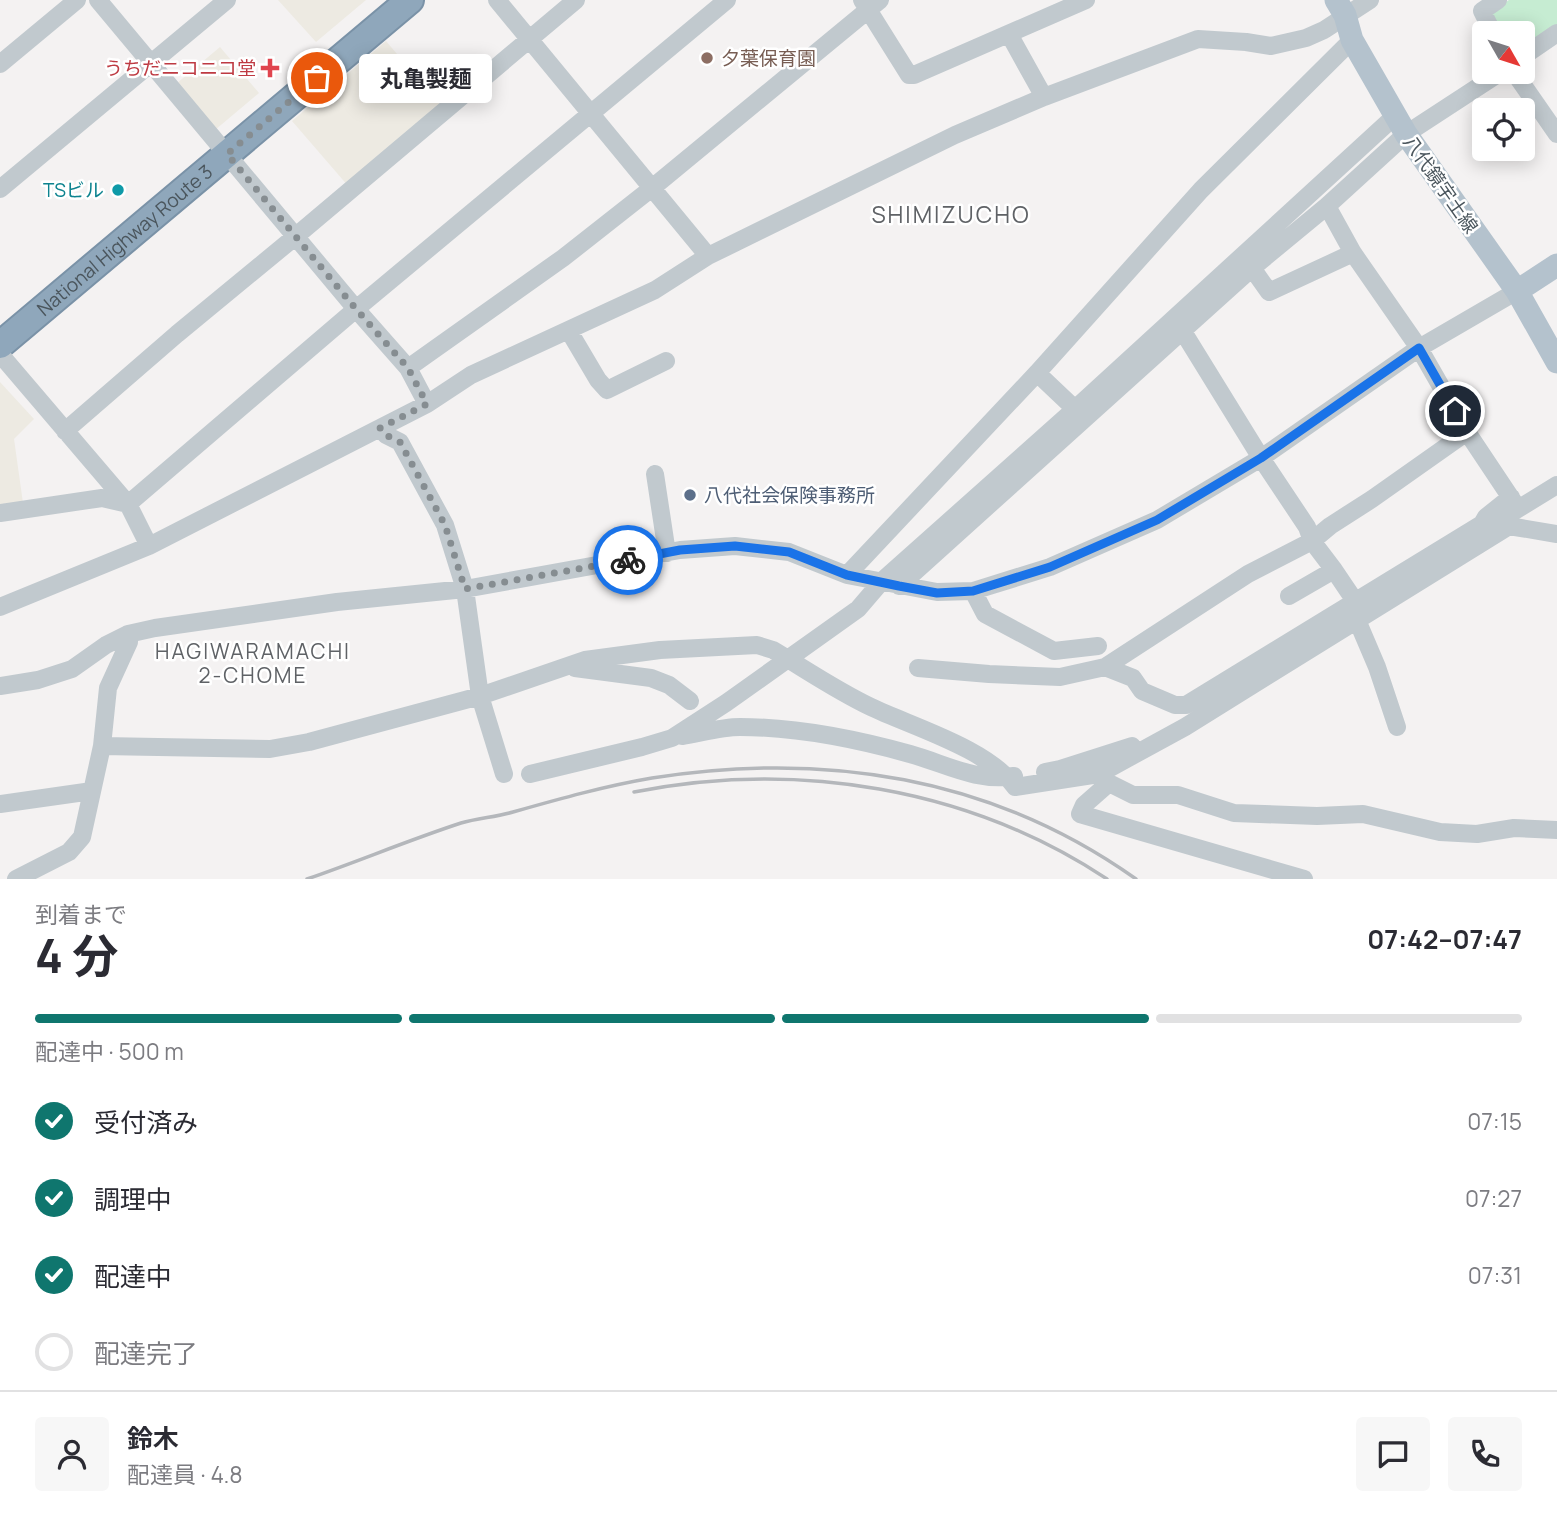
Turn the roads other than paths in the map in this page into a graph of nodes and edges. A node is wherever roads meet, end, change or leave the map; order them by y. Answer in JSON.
{"nodes":[{"id":1,"x":77,"y":0,"type":"edge"},
{"id":2,"x":98,"y":0,"type":"edge"},
{"id":3,"x":227,"y":0,"type":"edge"},
{"id":4,"x":390,"y":0,"type":"edge"},
{"id":5,"x":410,"y":0,"type":"edge"},
{"id":6,"x":497,"y":0,"type":"edge"},
{"id":7,"x":576,"y":0,"type":"edge"},
{"id":8,"x":727,"y":0,"type":"edge"},
{"id":9,"x":1086,"y":0,"type":"edge"},
{"id":10,"x":1370,"y":0,"type":"edge"},
{"id":11,"x":1498,"y":0,"type":"edge"},
{"id":12,"x":870,"y":3,"type":"edge"},
{"id":13,"x":1340,"y":8,"type":"edge"},
{"id":14,"x":1487,"y":21,"type":"edge"},
{"id":15,"x":1557,"y":33,"type":"edge"},
{"id":16,"x":1009,"y":34,"type":"junction"},
{"id":17,"x":529,"y":39,"type":"junction"},
{"id":18,"x":1352,"y":40,"type":"junction"},
{"id":19,"x":1535,"y":48,"type":"edge"},
{"id":20,"x":152,"y":62,"type":"junction"},
{"id":21,"x":0,"y":64,"type":"edge"},
{"id":22,"x":1478,"y":84,"type":"edge"},
{"id":23,"x":1522,"y":84,"type":"edge"},
{"id":24,"x":1044,"y":97,"type":"junction"},
{"id":25,"x":592,"y":114,"type":"junction"},
{"id":26,"x":1401,"y":125,"type":"junction"},
{"id":27,"x":1557,"y":134,"type":"edge"},
{"id":28,"x":223,"y":149,"type":"junction"},
{"id":29,"x":652,"y":188,"type":"junction"},
{"id":30,"x":0,"y":189,"type":"edge"},
{"id":31,"x":1326,"y":206,"type":"junction"},
{"id":32,"x":296,"y":236,"type":"junction"},
{"id":33,"x":1353,"y":253,"type":"junction"},
{"id":34,"x":708,"y":256,"type":"junction"},
{"id":35,"x":1557,"y":265,"type":"edge"},
{"id":36,"x":1252,"y":268,"type":"junction"},
{"id":37,"x":1517,"y":291,"type":"junction"},
{"id":38,"x":356,"y":309,"type":"junction"},
{"id":39,"x":1182,"y":330,"type":"junction"},
{"id":40,"x":0,"y":331,"type":"edge"},
{"id":41,"x":569,"y":331,"type":"junction"},
{"id":42,"x":0,"y":345,"type":"edge"},
{"id":43,"x":1419,"y":348,"type":"junction"},
{"id":44,"x":0,"y":354,"type":"edge"},
{"id":45,"x":666,"y":362,"type":"dead end"},
{"id":46,"x":1557,"y":362,"type":"edge"},
{"id":47,"x":408,"y":368,"type":"junction"},
{"id":48,"x":1037,"y":373,"type":"junction"},
{"id":49,"x":427,"y":404,"type":"junction"},
{"id":50,"x":1080,"y":414,"type":"junction"},
{"id":51,"x":380,"y":428,"type":"junction"},
{"id":52,"x":65,"y":431,"type":"junction"},
{"id":53,"x":1466,"y":432,"type":"junction"},
{"id":54,"x":1261,"y":458,"type":"junction"},
{"id":55,"x":656,"y":474,"type":"dead end"},
{"id":56,"x":1557,"y":485,"type":"edge"},
{"id":57,"x":1514,"y":502,"type":"junction"},
{"id":58,"x":128,"y":504,"type":"junction"},
{"id":59,"x":0,"y":513,"type":"edge"},
{"id":60,"x":1557,"y":534,"type":"edge"},
{"id":61,"x":1312,"y":541,"type":"junction"},
{"id":62,"x":149,"y":546,"type":"junction"},
{"id":63,"x":667,"y":553,"type":"junction"},
{"id":64,"x":1334,"y":570,"type":"junction"},
{"id":65,"x":847,"y":575,"type":"junction"},
{"id":66,"x":891,"y":580,"type":"junction"},
{"id":67,"x":465,"y":589,"type":"junction"},
{"id":68,"x":973,"y":591,"type":"junction"},
{"id":69,"x":1289,"y":596,"type":"dead end"},
{"id":70,"x":0,"y":607,"type":"edge"},
{"id":71,"x":1360,"y":612,"type":"junction"},
{"id":72,"x":128,"y":634,"type":"junction"},
{"id":73,"x":1098,"y":646,"type":"dead end"},
{"id":74,"x":1054,"y":651,"type":"junction"},
{"id":75,"x":789,"y":659,"type":"junction"},
{"id":76,"x":568,"y":666,"type":"junction"},
{"id":77,"x":1105,"y":667,"type":"junction"},
{"id":78,"x":918,"y":668,"type":"dead end"},
{"id":79,"x":1060,"y":677,"type":"junction"},
{"id":80,"x":0,"y":686,"type":"edge"},
{"id":81,"x":480,"y":696,"type":"junction"},
{"id":82,"x":690,"y":701,"type":"dead end"},
{"id":83,"x":726,"y":703,"type":"junction"},
{"id":84,"x":1397,"y":727,"type":"dead end"},
{"id":85,"x":728,"y":728,"type":"junction"},
{"id":86,"x":671,"y":737,"type":"junction"},
{"id":87,"x":102,"y":747,"type":"junction"},
{"id":88,"x":504,"y":774,"type":"dead end"},
{"id":89,"x":530,"y":774,"type":"dead end"},
{"id":90,"x":1009,"y":777,"type":"junction"},
{"id":91,"x":1104,"y":778,"type":"junction"},
{"id":92,"x":92,"y":791,"type":"junction"},
{"id":93,"x":0,"y":804,"type":"edge"},
{"id":94,"x":1557,"y":831,"type":"edge"},
{"id":95,"x":16,"y":879,"type":"edge"},
{"id":96,"x":1304,"y":879,"type":"edge"}],
"edges":[{"from":1,"to":21,"type":"street"},
{"from":2,"to":20,"type":"street"},
{"from":3,"to":20,"type":"street"},
{"from":4,"to":28,"type":"highway","name":"National Highway Route 3"},
{"from":5,"to":28,"type":"highway","name":"National Highway Route 3"},
{"from":6,"to":17,"type":"street"},
{"from":7,"to":17,"type":"street"},
{"from":8,"to":25,"type":"street"},
{"from":9,"to":16,"type":"street"},
{"from":10,"to":13,"type":"street"},
{"from":11,"to":14,"type":"street"},
{"from":12,"to":16,"type":"street"},
{"from":12,"to":29,"type":"street"},
{"from":13,"to":18,"type":"main road","name":"八代鏡宇土線"},
{"from":13,"to":24,"type":"street"},
{"from":15,"to":19,"type":"street"},
{"from":16,"to":24,"type":"street"},
{"from":17,"to":25,"type":"street"},
{"from":17,"to":32,"type":"street"},
{"from":18,"to":26,"type":"main road","name":"八代鏡宇土線"},
{"from":18,"to":48,"type":"street"},
{"from":20,"to":28,"type":"street"},
{"from":20,"to":30,"type":"street"},
{"from":22,"to":26,"type":"street"},
{"from":23,"to":27,"type":"street"},
{"from":24,"to":34,"type":"street"},
{"from":25,"to":29,"type":"street"},
{"from":25,"to":38,"type":"street"},
{"from":26,"to":31,"type":"street"},
{"from":26,"to":37,"type":"main road","name":"八代鏡宇土線"},
{"from":26,"to":50,"type":"street"},
{"from":28,"to":32,"type":"street"},
{"from":28,"to":40,"type":"highway","name":"National Highway Route 3"},
{"from":28,"to":42,"type":"highway","name":"National Highway Route 3"},
{"from":29,"to":34,"type":"street"},
{"from":29,"to":47,"type":"street"},
{"from":31,"to":33,"type":"street"},
{"from":31,"to":36,"type":"street"},
{"from":32,"to":38,"type":"street"},
{"from":32,"to":52,"type":"street"},
{"from":33,"to":36,"type":"street"},
{"from":33,"to":43,"type":"street"},
{"from":34,"to":41,"type":"street"},
{"from":35,"to":37,"type":"main road"},
{"from":36,"to":39,"type":"street"},
{"from":37,"to":43,"type":"street"},
{"from":37,"to":46,"type":"main road","name":"八代鏡宇土線"},
{"from":38,"to":47,"type":"street"},
{"from":38,"to":58,"type":"street"},
{"from":39,"to":50,"type":"street"},
{"from":39,"to":54,"type":"street"},
{"from":41,"to":45,"type":"street"},
{"from":41,"to":49,"type":"street"},
{"from":43,"to":53,"type":"street"},
{"from":43,"to":54,"type":"street"},
{"from":44,"to":52,"type":"street"},
{"from":47,"to":49,"type":"street"},
{"from":48,"to":50,"type":"street"},
{"from":48,"to":65,"type":"street"},
{"from":49,"to":51,"type":"street"},
{"from":50,"to":66,"type":"street"},
{"from":51,"to":62,"type":"street"},
{"from":51,"to":67,"type":"street"},
{"from":52,"to":58,"type":"street"},
{"from":53,"to":57,"type":"street"},
{"from":53,"to":61,"type":"street"},
{"from":54,"to":61,"type":"street"},
{"from":54,"to":68,"type":"street"},
{"from":55,"to":63,"type":"street"},
{"from":56,"to":57,"type":"street"},
{"from":57,"to":71,"type":"street"},
{"from":58,"to":59,"type":"street"},
{"from":58,"to":62,"type":"street"},
{"from":60,"to":71,"type":"street"},
{"from":61,"to":64,"type":"street"},
{"from":61,"to":77,"type":"street"},
{"from":62,"to":70,"type":"street"},
{"from":63,"to":65,"type":"street"},
{"from":63,"to":67,"type":"street"},
{"from":64,"to":69,"type":"street"},
{"from":64,"to":71,"type":"street"},
{"from":65,"to":66,"type":"street"},
{"from":66,"to":68,"type":"street"},
{"from":66,"to":75,"type":"street"},
{"from":67,"to":72,"type":"street"},
{"from":67,"to":81,"type":"street"},
{"from":68,"to":74,"type":"street"},
{"from":71,"to":77,"type":"street"},
{"from":71,"to":84,"type":"street"},
{"from":71,"to":90,"type":"street"},
{"from":71,"to":91,"type":"street"},
{"from":72,"to":80,"type":"street"},
{"from":72,"to":87,"type":"street"},
{"from":73,"to":74,"type":"street"},
{"from":74,"to":79,"type":"street"},
{"from":75,"to":76,"type":"street"},
{"from":75,"to":83,"type":"street"},
{"from":75,"to":90,"type":"street"},
{"from":76,"to":81,"type":"street"},
{"from":76,"to":82,"type":"street"},
{"from":77,"to":79,"type":"street"},
{"from":78,"to":79,"type":"street"},
{"from":81,"to":87,"type":"street"},
{"from":81,"to":88,"type":"street"},
{"from":83,"to":85,"type":"street"},
{"from":83,"to":86,"type":"street"},
{"from":85,"to":86,"type":"street"},
{"from":85,"to":90,"type":"street"},
{"from":86,"to":89,"type":"street"},
{"from":87,"to":92,"type":"street"},
{"from":90,"to":91,"type":"street"},
{"from":91,"to":94,"type":"street"},
{"from":91,"to":96,"type":"street"},
{"from":92,"to":93,"type":"street"},
{"from":92,"to":95,"type":"street"}]}
